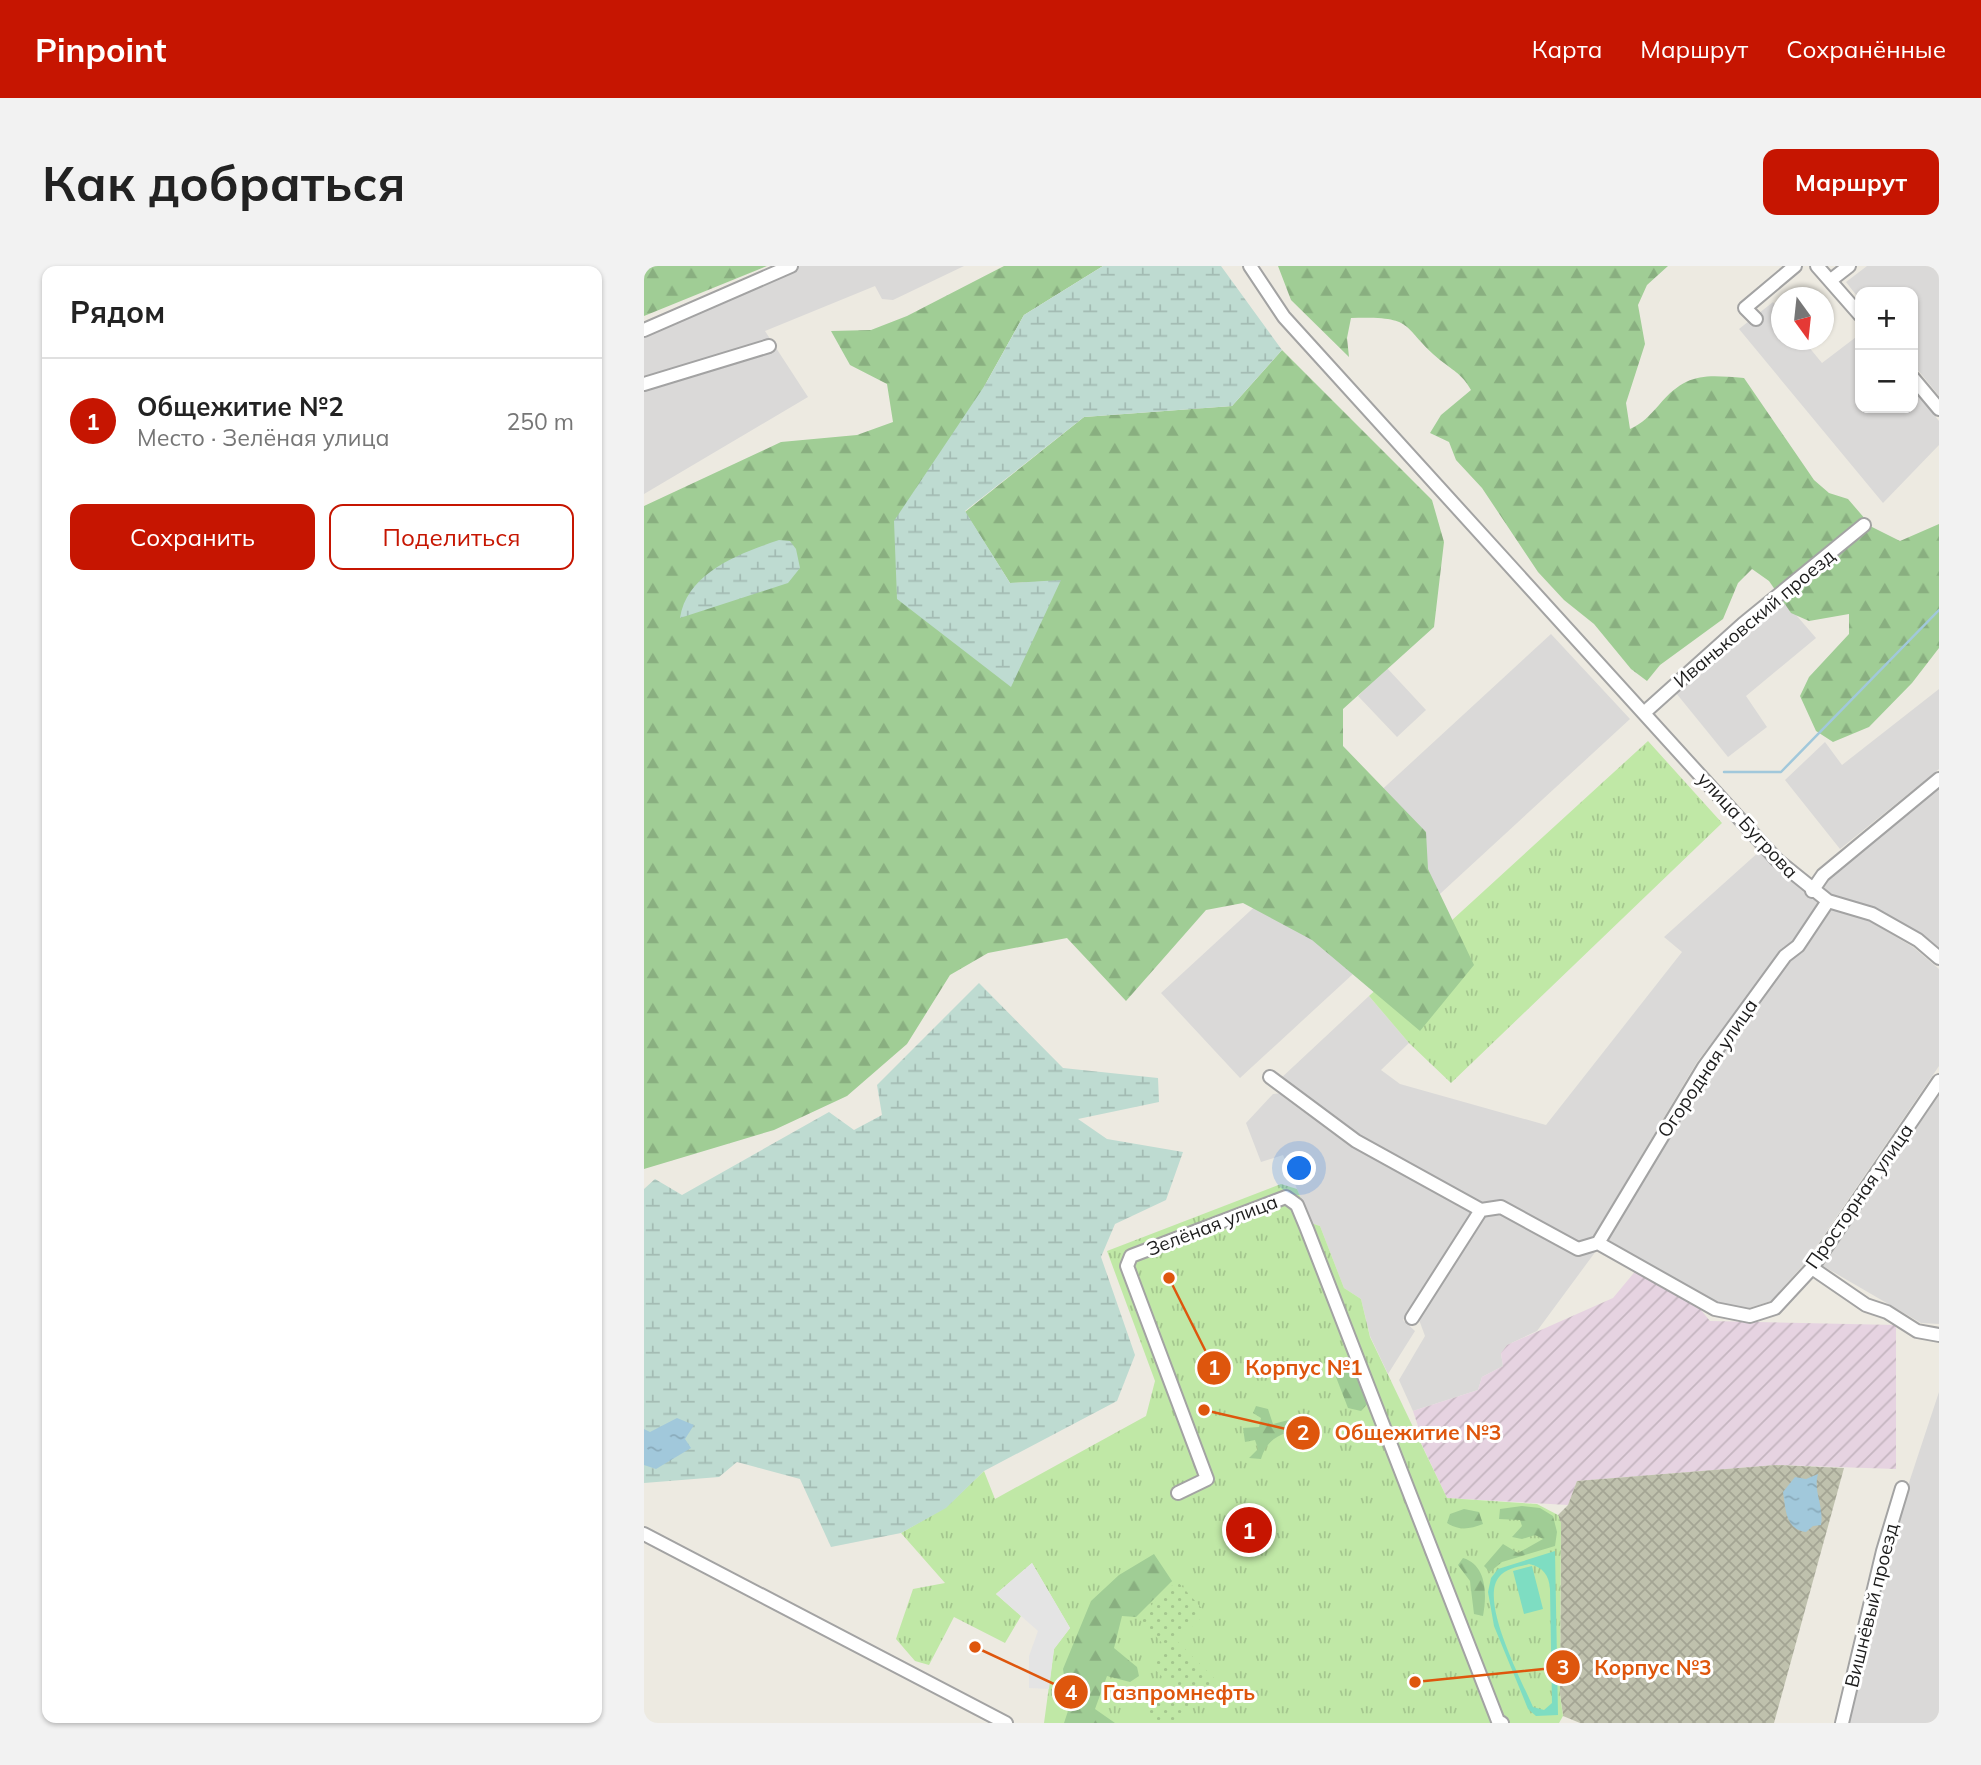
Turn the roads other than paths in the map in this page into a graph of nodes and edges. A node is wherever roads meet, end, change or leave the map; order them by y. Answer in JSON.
{"nodes":[{"id":1,"x":791,"y":266,"type":"edge"},
{"id":2,"x":1250,"y":266,"type":"edge"},
{"id":3,"x":1795,"y":266,"type":"edge"},
{"id":4,"x":1816,"y":266,"type":"edge"},
{"id":5,"x":1849,"y":266,"type":"edge"},
{"id":6,"x":1831,"y":281,"type":"junction"},
{"id":7,"x":1855,"y":309,"type":"edge"},
{"id":8,"x":1756,"y":319,"type":"dead end"},
{"id":9,"x":644,"y":330,"type":"edge"},
{"id":10,"x":769,"y":346,"type":"dead end"},
{"id":11,"x":644,"y":384,"type":"edge"},
{"id":12,"x":1918,"y":384,"type":"edge"},
{"id":13,"x":1939,"y":410,"type":"edge"},
{"id":14,"x":1864,"y":525,"type":"dead end"},
{"id":15,"x":1645,"y":712,"type":"junction"},
{"id":16,"x":1939,"y":779,"type":"edge"},
{"id":17,"x":1812,"y":891,"type":"junction"},
{"id":18,"x":1828,"y":901,"type":"junction"},
{"id":19,"x":1939,"y":958,"type":"edge"},
{"id":20,"x":1270,"y":1077,"type":"dead end"},
{"id":21,"x":1939,"y":1081,"type":"edge"},
{"id":22,"x":1481,"y":1210,"type":"junction"},
{"id":23,"x":1598,"y":1243,"type":"junction"},
{"id":24,"x":1812,"y":1268,"type":"junction"},
{"id":25,"x":1412,"y":1318,"type":"dead end"},
{"id":26,"x":1939,"y":1335,"type":"edge"},
{"id":27,"x":1902,"y":1488,"type":"dead end"},
{"id":28,"x":1178,"y":1493,"type":"dead end"},
{"id":29,"x":644,"y":1534,"type":"edge"},
{"id":30,"x":1006,"y":1723,"type":"edge"},
{"id":31,"x":1502,"y":1723,"type":"edge"},
{"id":32,"x":1842,"y":1723,"type":"edge"}],
"edges":[{"from":1,"to":9,"type":"street"},
{"from":2,"to":15,"type":"street","name":"улица Бугрова"},
{"from":3,"to":8,"type":"street"},
{"from":4,"to":6,"type":"street"},
{"from":5,"to":6,"type":"street"},
{"from":6,"to":7,"type":"street"},
{"from":10,"to":11,"type":"street"},
{"from":12,"to":13,"type":"street"},
{"from":14,"to":15,"type":"street","name":"Иваньковский проезд"},
{"from":15,"to":17,"type":"street","name":"улица Бугрова"},
{"from":16,"to":17,"type":"street"},
{"from":17,"to":18,"type":"street","name":"улица Бугрова"},
{"from":18,"to":19,"type":"street","name":"улица Бугрова"},
{"from":18,"to":23,"type":"street","name":"Огородная улица"},
{"from":20,"to":22,"type":"street"},
{"from":21,"to":24,"type":"street","name":"Просторная улица"},
{"from":22,"to":23,"type":"street"},
{"from":22,"to":25,"type":"street"},
{"from":23,"to":24,"type":"street","name":"Просторная улица"},
{"from":24,"to":26,"type":"street"},
{"from":27,"to":32,"type":"street","name":"Вишнёвый проезд"},
{"from":28,"to":31,"type":"street","name":"Зелёная улица"},
{"from":29,"to":30,"type":"street"}]}
